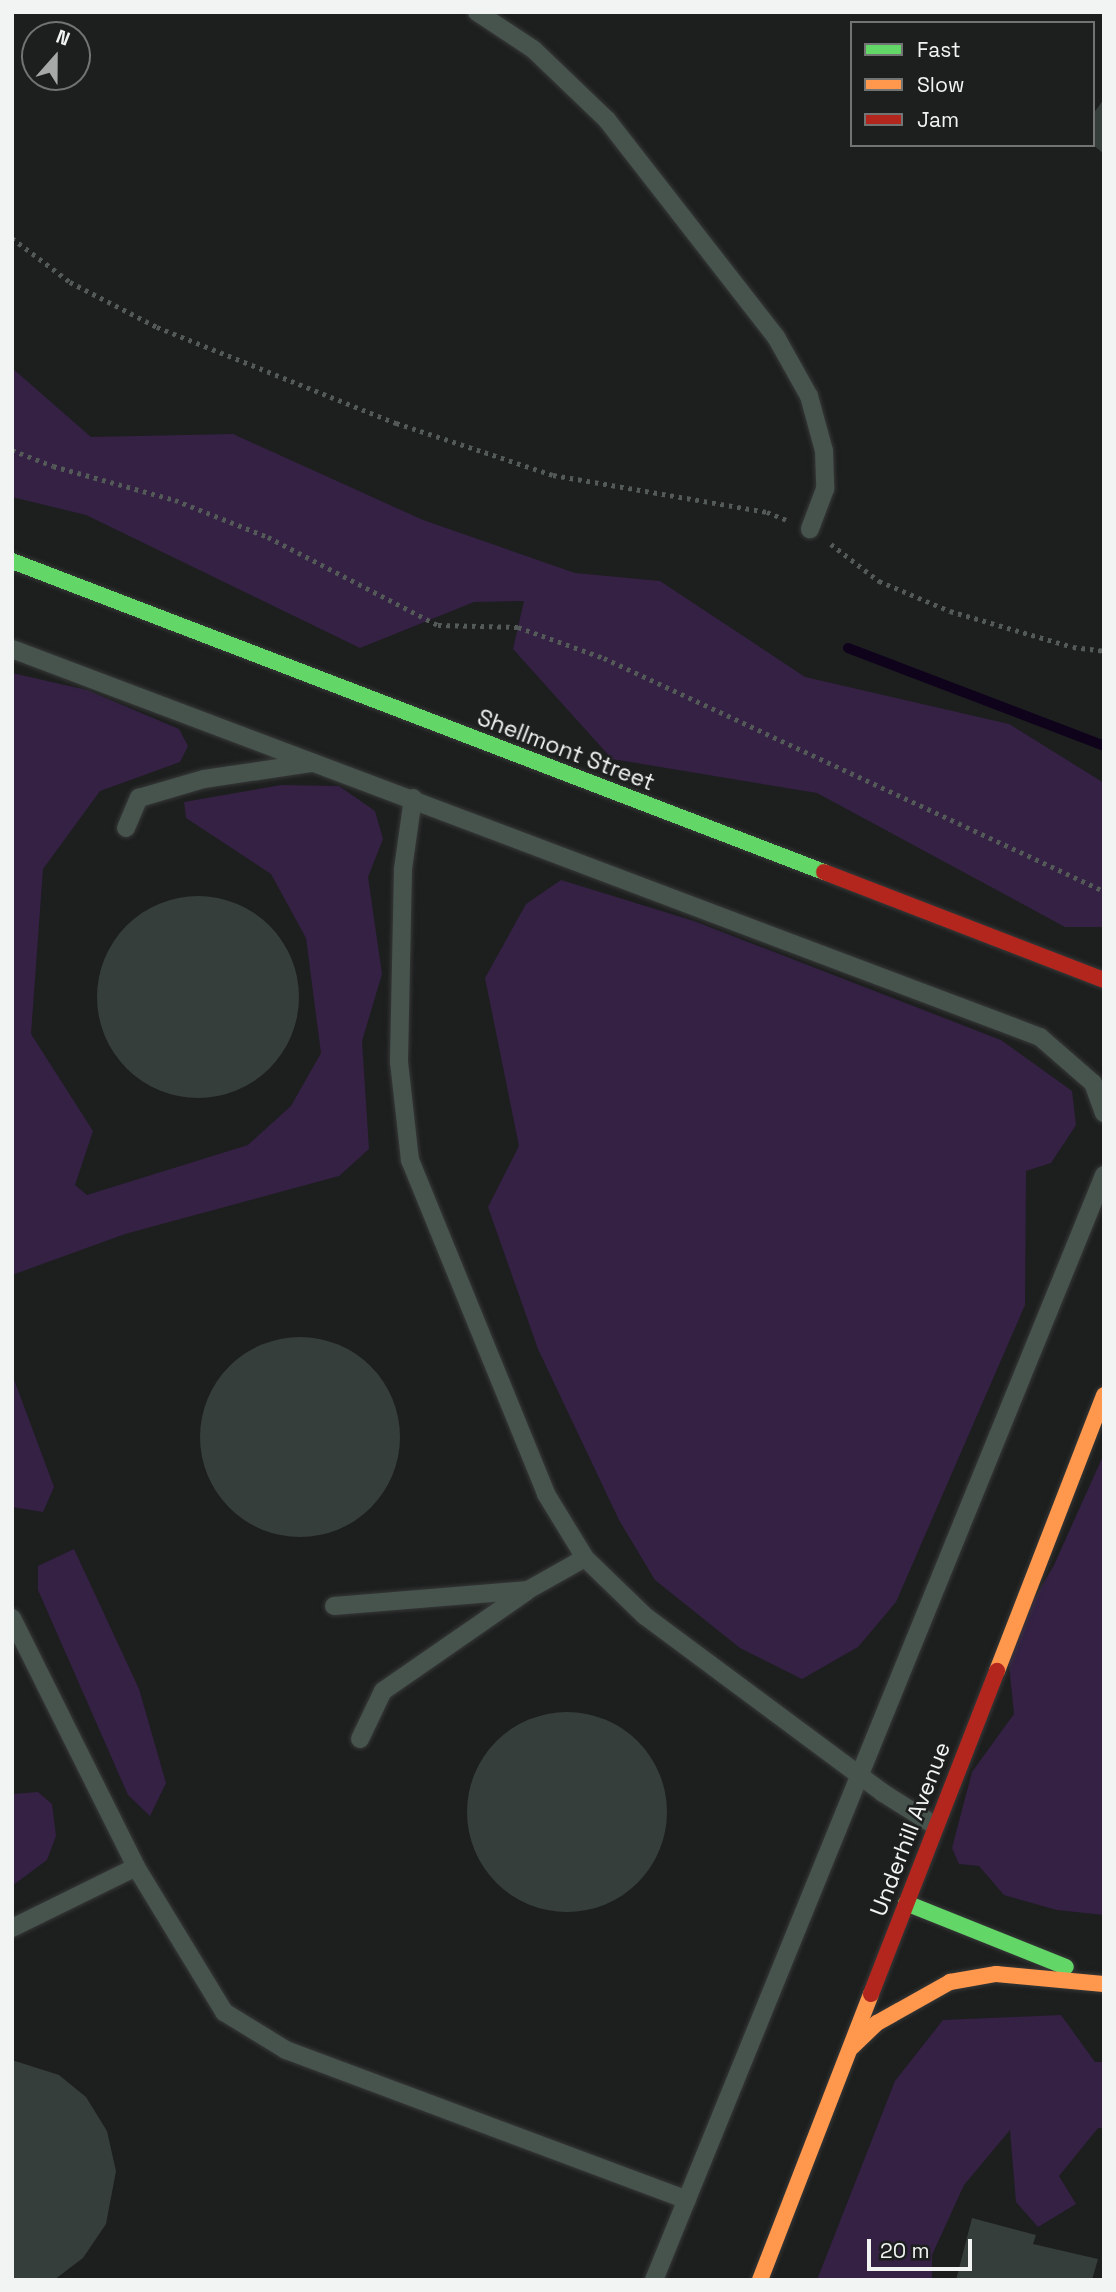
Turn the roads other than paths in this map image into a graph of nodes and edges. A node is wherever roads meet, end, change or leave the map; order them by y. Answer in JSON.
{"nodes":[{"id":1,"x":477,"y":12,"type":"edge"},
{"id":2,"x":810,"y":529,"type":"road end"},
{"id":3,"x":12,"y":561,"type":"edge"},
{"id":4,"x":12,"y":649,"type":"edge"},
{"id":5,"x":315,"y":763,"type":"junction"},
{"id":6,"x":413,"y":798,"type":"junction"},
{"id":7,"x":126,"y":828,"type":"dead end"},
{"id":8,"x":1104,"y":980,"type":"edge"},
{"id":9,"x":1104,"y":1113,"type":"edge"},
{"id":10,"x":1104,"y":1175,"type":"edge"},
{"id":11,"x":1104,"y":1395,"type":"edge"},
{"id":12,"x":585,"y":1558,"type":"junction"},
{"id":13,"x":528,"y":1590,"type":"junction"},
{"id":14,"x":334,"y":1605,"type":"dead end"},
{"id":15,"x":12,"y":1618,"type":"edge"},
{"id":16,"x":360,"y":1739,"type":"dead end"},
{"id":17,"x":858,"y":1774,"type":"junction"},
{"id":18,"x":934,"y":1825,"type":"junction"},
{"id":19,"x":136,"y":1867,"type":"junction"},
{"id":20,"x":906,"y":1903,"type":"junction"},
{"id":21,"x":12,"y":1928,"type":"edge"},
{"id":22,"x":1104,"y":1983,"type":"edge"},
{"id":23,"x":848,"y":2051,"type":"junction"},
{"id":24,"x":687,"y":2200,"type":"junction"},
{"id":25,"x":654,"y":2280,"type":"edge"},
{"id":26,"x":760,"y":2280,"type":"edge"}],
"edges":[{"from":1,"to":2,"type":"lane"},
{"from":3,"to":8,"type":"street","name":"Shellmont Street"},
{"from":4,"to":5,"type":"lane"},
{"from":5,"to":6,"type":"lane"},
{"from":5,"to":7,"type":"lane"},
{"from":6,"to":9,"type":"lane"},
{"from":6,"to":12,"type":"lane"},
{"from":10,"to":17,"type":"lane"},
{"from":11,"to":18,"type":"street","name":"Underhill Avenue"},
{"from":12,"to":13,"type":"lane"},
{"from":12,"to":17,"type":"lane"},
{"from":13,"to":14,"type":"lane"},
{"from":13,"to":16,"type":"lane"},
{"from":15,"to":19,"type":"lane"},
{"from":17,"to":18,"type":"lane"},
{"from":17,"to":24,"type":"lane"},
{"from":18,"to":20,"type":"street","name":"Underhill Avenue"},
{"from":19,"to":21,"type":"lane"},
{"from":19,"to":24,"type":"lane"},
{"from":20,"to":22,"type":"street"},
{"from":20,"to":23,"type":"street","name":"Underhill Avenue"},
{"from":22,"to":23,"type":"street"},
{"from":23,"to":26,"type":"street","name":"Underhill Avenue"},
{"from":24,"to":25,"type":"lane"}]}
